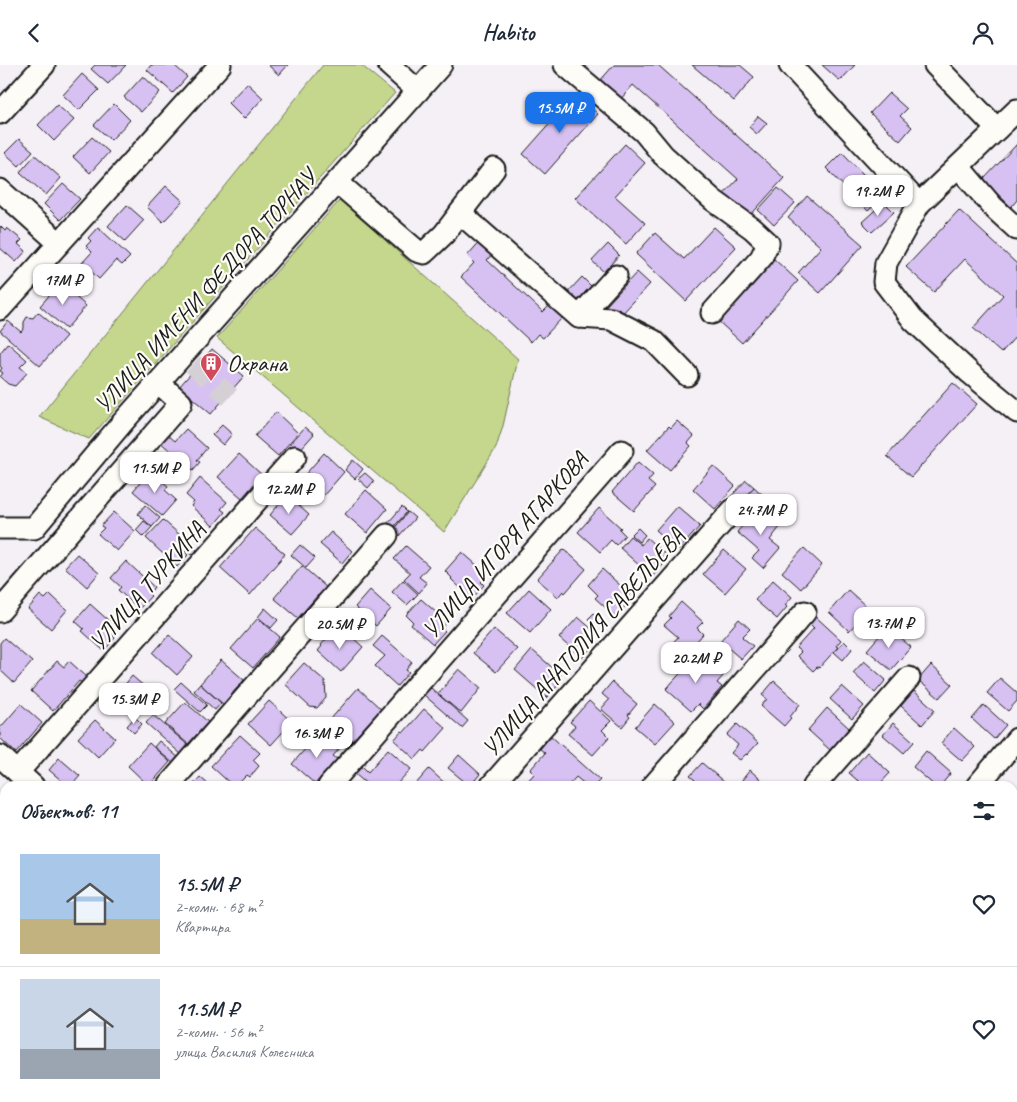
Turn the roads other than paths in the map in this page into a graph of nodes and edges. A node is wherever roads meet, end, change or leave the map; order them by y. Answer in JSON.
{"nodes":[{"id":1,"x":44,"y":65,"type":"edge"},
{"id":2,"x":220,"y":65,"type":"edge"},
{"id":3,"x":389,"y":65,"type":"edge"},
{"id":4,"x":442,"y":65,"type":"edge"},
{"id":5,"x":565,"y":65,"type":"edge"},
{"id":6,"x":790,"y":65,"type":"edge"},
{"id":7,"x":935,"y":65,"type":"edge"},
{"id":8,"x":418,"y":91,"type":"junction"},
{"id":9,"x":1017,"y":110,"type":"edge"},
{"id":10,"x":0,"y":113,"type":"edge"},
{"id":11,"x":997,"y":129,"type":"junction"},
{"id":12,"x":959,"y":167,"type":"junction"},
{"id":13,"x":494,"y":169,"type":"dead end"},
{"id":14,"x":337,"y":182,"type":"junction"},
{"id":15,"x":0,"y":190,"type":"edge"},
{"id":16,"x":920,"y":204,"type":"junction"},
{"id":17,"x":460,"y":213,"type":"junction"},
{"id":18,"x":1017,"y":229,"type":"edge"},
{"id":19,"x":59,"y":243,"type":"junction"},
{"id":20,"x":616,"y":276,"type":"dead end"},
{"id":21,"x":0,"y":309,"type":"edge"},
{"id":22,"x":712,"y":313,"type":"dead end"},
{"id":23,"x":579,"y":317,"type":"junction"},
{"id":24,"x":687,"y":375,"type":"dead end"},
{"id":25,"x":159,"y":383,"type":"junction"},
{"id":26,"x":1017,"y":412,"type":"edge"},
{"id":27,"x":622,"y":451,"type":"dead end"},
{"id":28,"x":296,"y":457,"type":"dead end"},
{"id":29,"x":733,"y":510,"type":"dead end"},
{"id":30,"x":0,"y":528,"type":"edge"},
{"id":31,"x":388,"y":535,"type":"dead end"},
{"id":32,"x":0,"y":611,"type":"edge"},
{"id":33,"x":805,"y":612,"type":"dead end"},
{"id":34,"x":909,"y":678,"type":"dead end"},
{"id":35,"x":1017,"y":739,"type":"edge"},
{"id":36,"x":0,"y":757,"type":"edge"},
{"id":37,"x":26,"y":779,"type":"edge"},
{"id":38,"x":172,"y":781,"type":"edge"},
{"id":39,"x":333,"y":781,"type":"edge"},
{"id":40,"x":495,"y":781,"type":"edge"},
{"id":41,"x":657,"y":781,"type":"edge"},
{"id":42,"x":818,"y":781,"type":"edge"},
{"id":43,"x":980,"y":781,"type":"edge"}],
"edges":[{"from":1,"to":10,"type":"street"},
{"from":2,"to":19,"type":"street"},
{"from":3,"to":8,"type":"street"},
{"from":4,"to":8,"type":"street","name":"УЛИЦА ИМЕНИ ФЕДОРА ТОРНАУ"},
{"from":5,"to":22,"type":"street"},
{"from":6,"to":16,"type":"street"},
{"from":7,"to":11,"type":"street"},
{"from":8,"to":14,"type":"street","name":"УЛИЦА ИМЕНИ ФЕДОРА ТОРНАУ"},
{"from":9,"to":11,"type":"street"},
{"from":11,"to":12,"type":"street"},
{"from":12,"to":16,"type":"street"},
{"from":12,"to":18,"type":"street"},
{"from":13,"to":17,"type":"street"},
{"from":14,"to":17,"type":"street"},
{"from":14,"to":25,"type":"street","name":"УЛИЦА ИМЕНИ ФЕДОРА ТОРНАУ"},
{"from":15,"to":19,"type":"street"},
{"from":16,"to":26,"type":"street"},
{"from":17,"to":23,"type":"street"},
{"from":19,"to":21,"type":"street"},
{"from":20,"to":23,"type":"street"},
{"from":23,"to":24,"type":"street"},
{"from":25,"to":30,"type":"street","name":"УЛИЦА ИМЕНИ ФЕДОРА ТОРНАУ"},
{"from":25,"to":32,"type":"street"},
{"from":27,"to":39,"type":"street","name":"УЛИЦА ИГОРЯ АГАРКОВА"},
{"from":28,"to":37,"type":"street","name":"УЛИЦА ТУРКИНА"},
{"from":29,"to":40,"type":"street","name":"УЛИЦА АНАТОЛИЯ САВЕЛЬЕВА"},
{"from":31,"to":38,"type":"street"},
{"from":33,"to":41,"type":"street"},
{"from":34,"to":42,"type":"street"},
{"from":35,"to":43,"type":"street"},
{"from":36,"to":37,"type":"street"}]}
